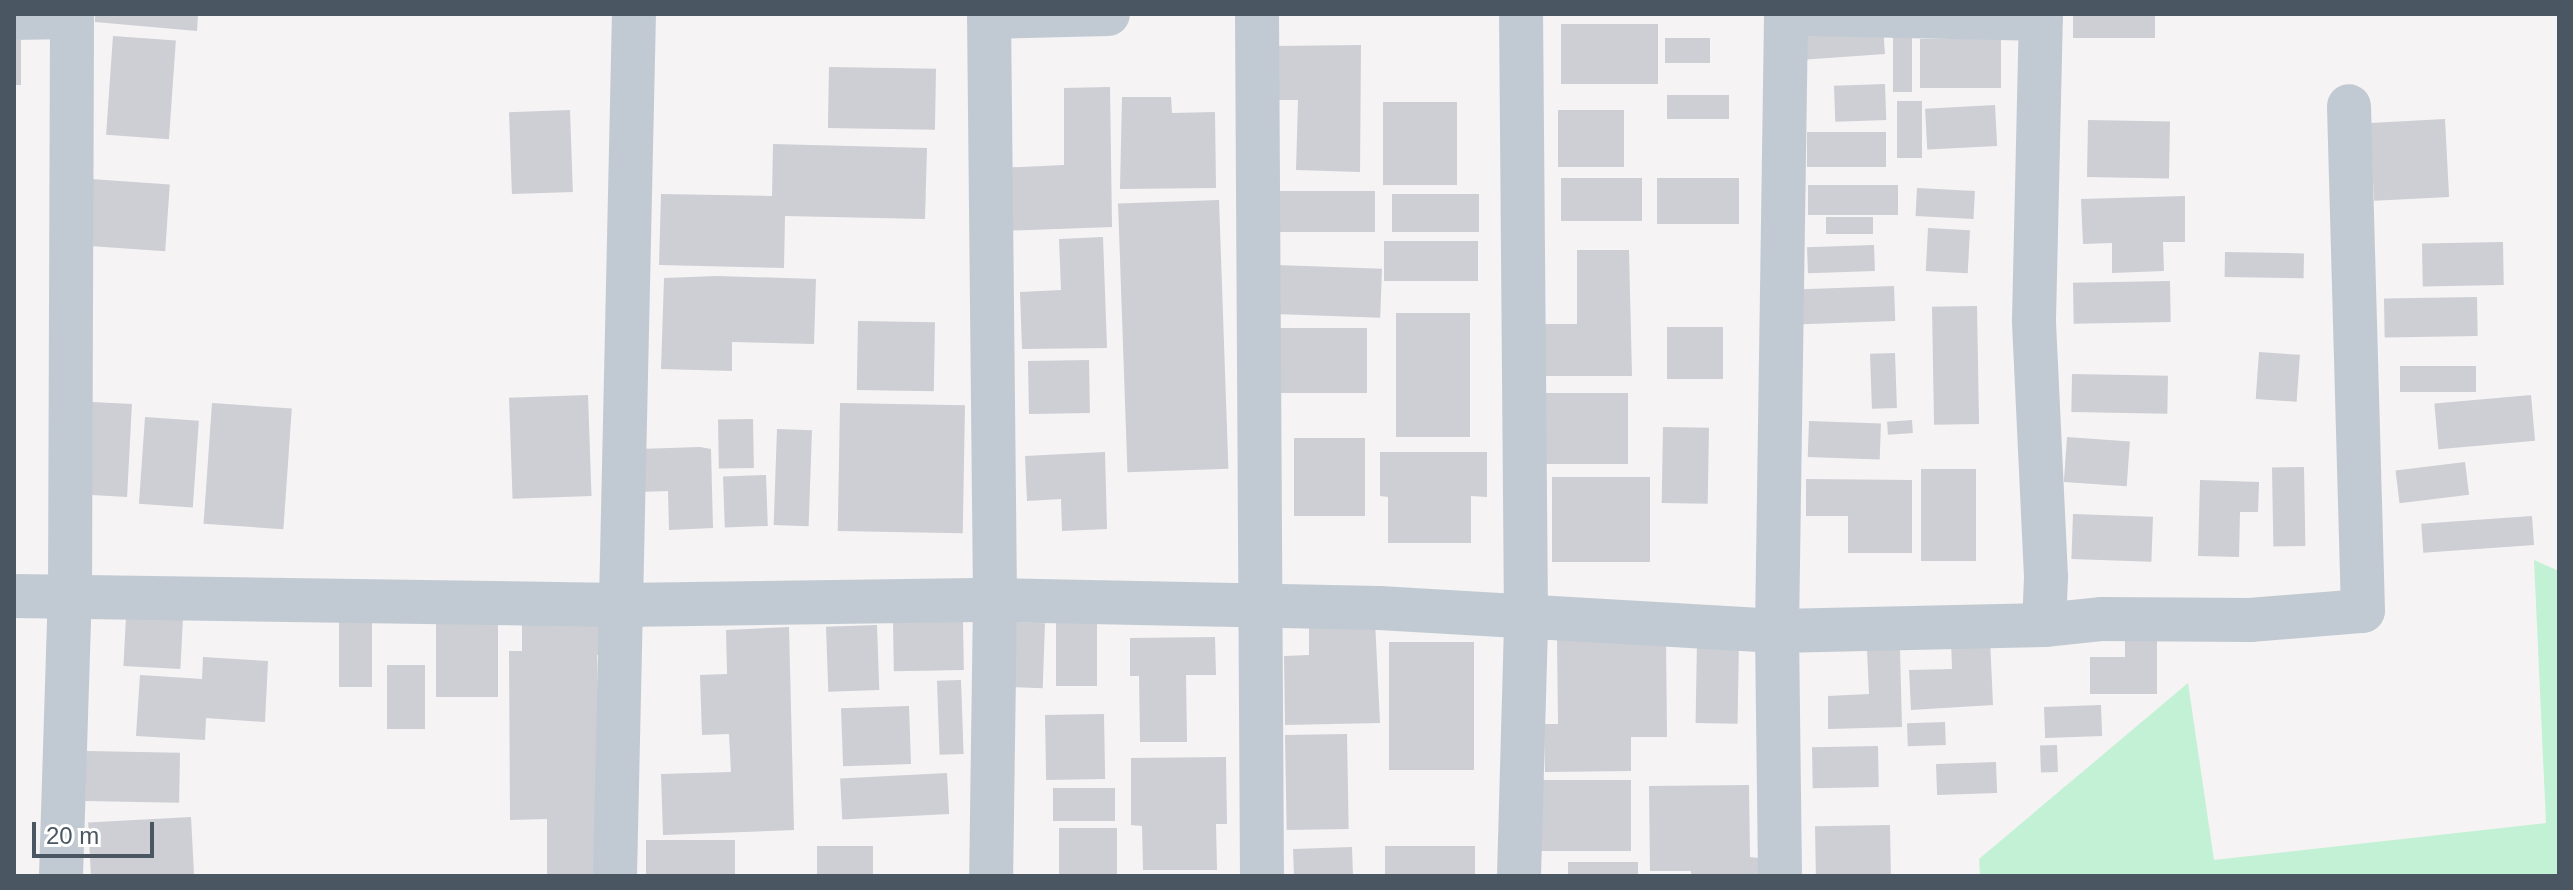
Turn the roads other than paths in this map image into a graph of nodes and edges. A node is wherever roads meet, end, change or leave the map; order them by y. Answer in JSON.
{"nodes":[{"id":1,"x":634,"y":14,"type":"edge"},
{"id":2,"x":1108,"y":14,"type":"edge"},
{"id":3,"x":1257,"y":14,"type":"edge"},
{"id":4,"x":1521,"y":14,"type":"edge"},
{"id":5,"x":1786,"y":14,"type":"edge"},
{"id":6,"x":1806,"y":14,"type":"edge"},
{"id":7,"x":72,"y":16,"type":"edge"},
{"id":8,"x":989,"y":16,"type":"edge"},
{"id":9,"x":2041,"y":16,"type":"edge"},
{"id":10,"x":14,"y":18,"type":"edge"},
{"id":11,"x":2349,"y":106,"type":"dead end"},
{"id":12,"x":14,"y":596,"type":"edge"},
{"id":13,"x":70,"y":596,"type":"junction"},
{"id":14,"x":995,"y":600,"type":"junction"},
{"id":15,"x":621,"y":605,"type":"junction"},
{"id":16,"x":1261,"y":608,"type":"junction"},
{"id":17,"x":1526,"y":618,"type":"junction"},
{"id":18,"x":2044,"y":625,"type":"junction"},
{"id":19,"x":1777,"y":631,"type":"junction"},
{"id":20,"x":61,"y":876,"type":"edge"},
{"id":21,"x":615,"y":876,"type":"edge"},
{"id":22,"x":991,"y":876,"type":"edge"},
{"id":23,"x":1262,"y":876,"type":"edge"},
{"id":24,"x":1519,"y":876,"type":"edge"},
{"id":25,"x":1780,"y":876,"type":"edge"}],
"edges":[{"from":1,"to":15,"type":"street"},
{"from":2,"to":8,"type":"street"},
{"from":3,"to":16,"type":"street"},
{"from":4,"to":17,"type":"street"},
{"from":5,"to":19,"type":"street"},
{"from":6,"to":9,"type":"street"},
{"from":7,"to":10,"type":"street"},
{"from":7,"to":13,"type":"street"},
{"from":8,"to":14,"type":"street"},
{"from":9,"to":18,"type":"street"},
{"from":11,"to":18,"type":"street"},
{"from":12,"to":13,"type":"street"},
{"from":13,"to":15,"type":"street"},
{"from":13,"to":20,"type":"street"},
{"from":14,"to":15,"type":"street"},
{"from":14,"to":16,"type":"street"},
{"from":14,"to":22,"type":"street"},
{"from":15,"to":21,"type":"street"},
{"from":16,"to":17,"type":"street"},
{"from":16,"to":23,"type":"street"},
{"from":17,"to":19,"type":"street"},
{"from":17,"to":24,"type":"street"},
{"from":18,"to":19,"type":"street"},
{"from":19,"to":25,"type":"street"}]}
